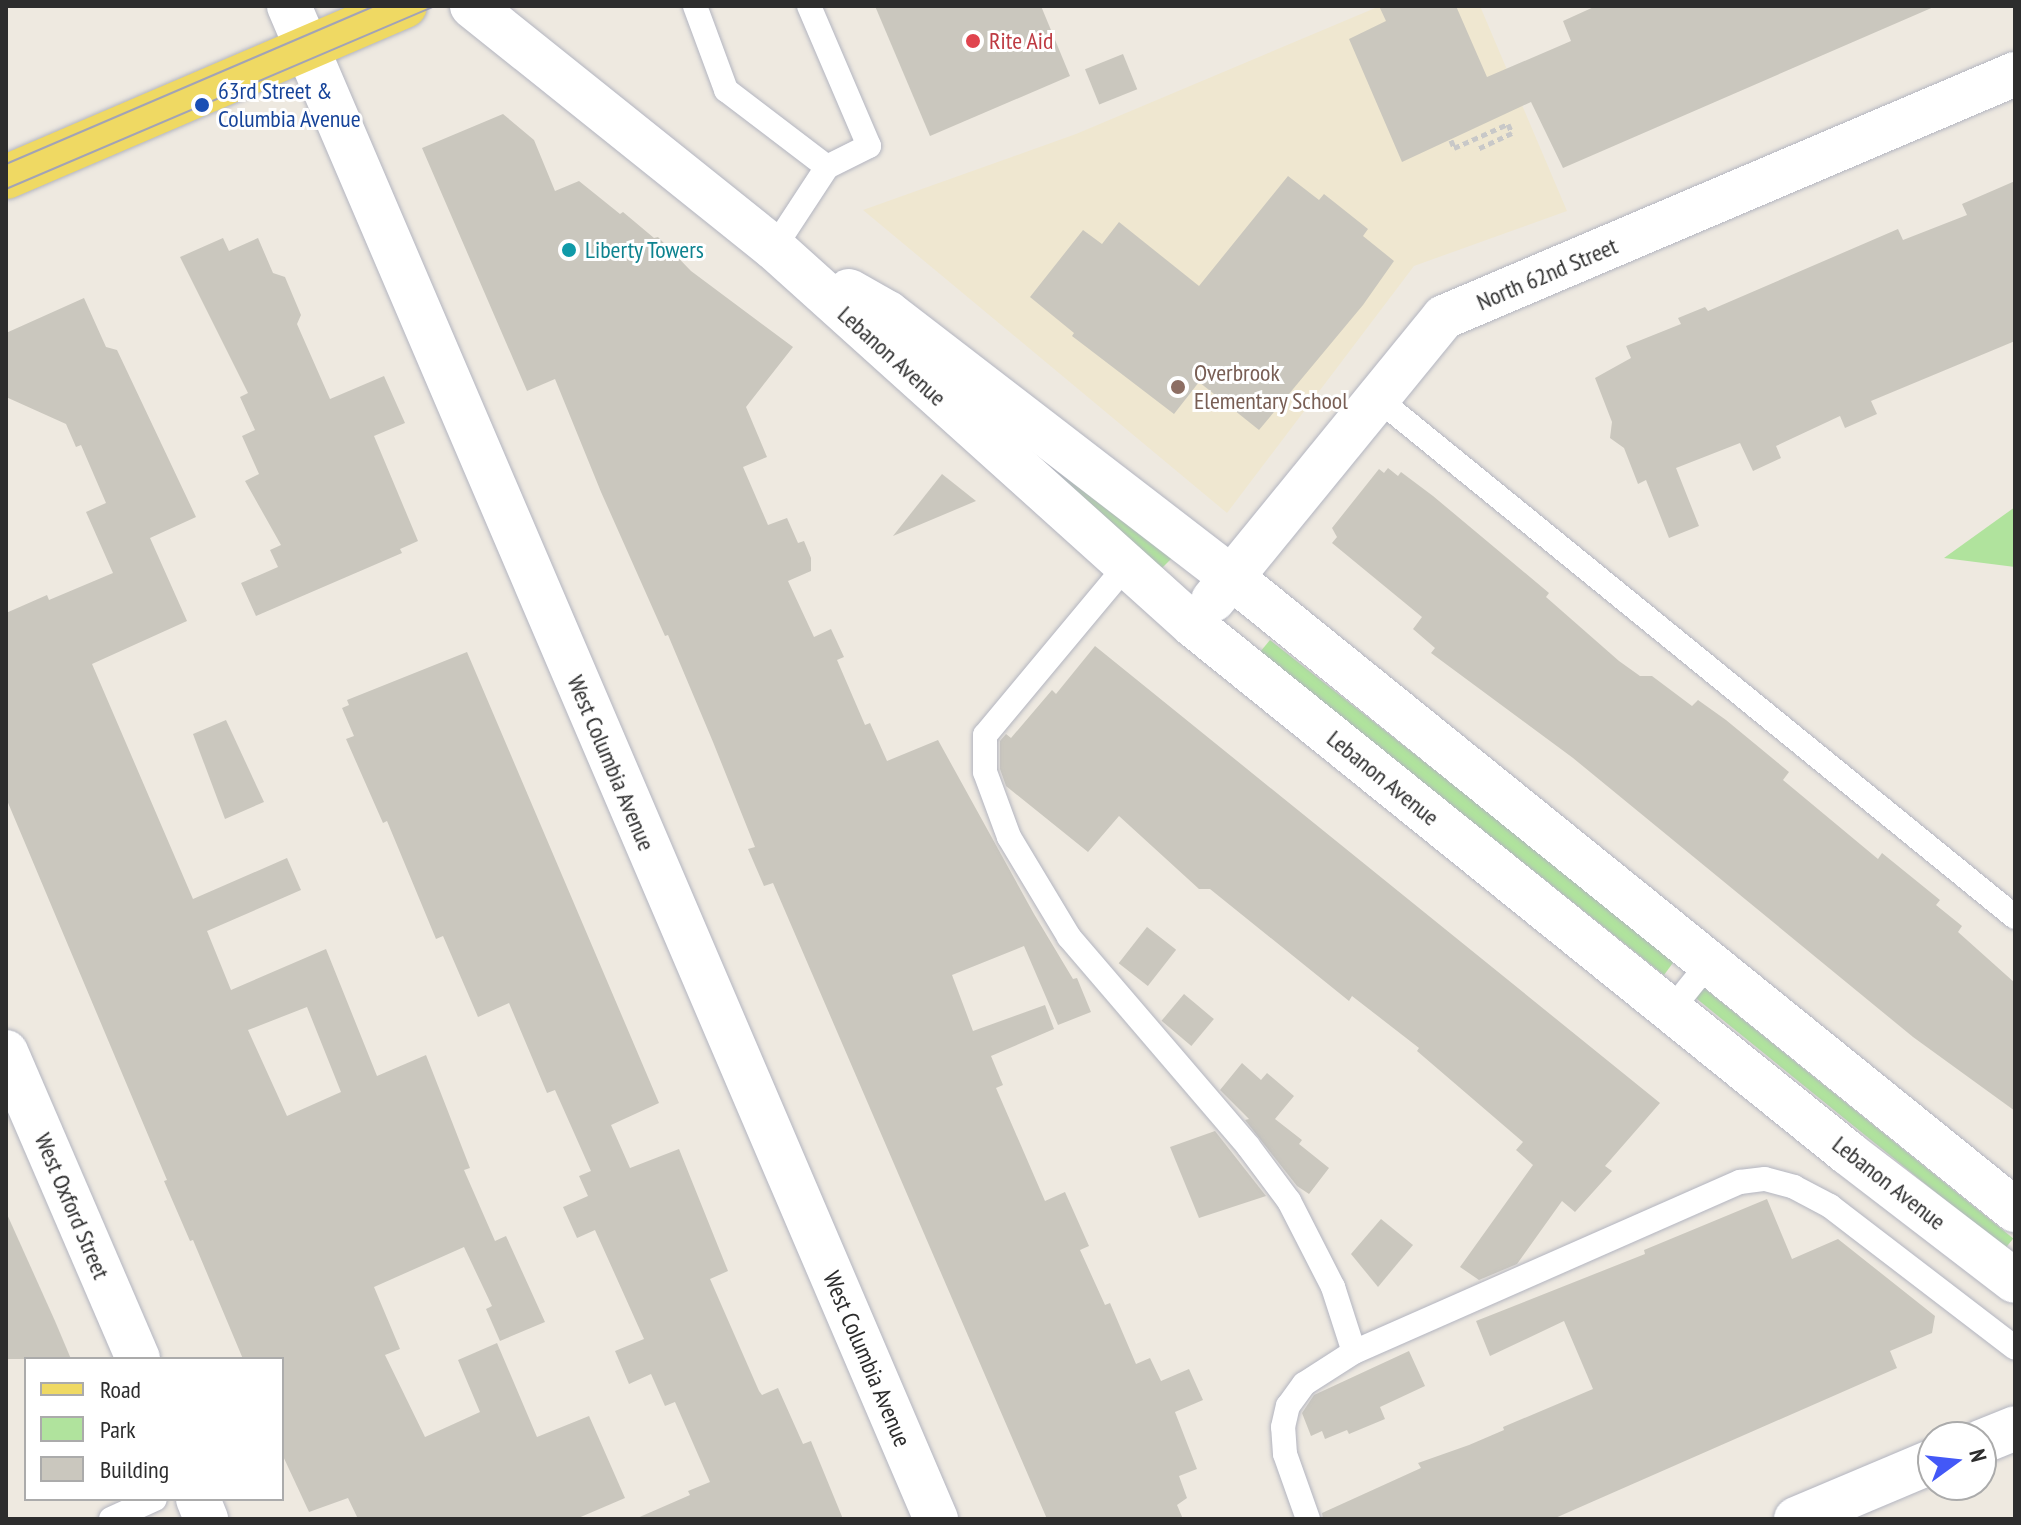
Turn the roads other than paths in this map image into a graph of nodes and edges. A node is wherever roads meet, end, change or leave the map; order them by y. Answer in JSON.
{"nodes":[{"id":1,"x":289,"y":6,"type":"edge"},
{"id":2,"x":405,"y":6,"type":"edge"},
{"id":3,"x":472,"y":6,"type":"edge"},
{"id":4,"x":695,"y":6,"type":"edge"},
{"id":5,"x":809,"y":6,"type":"edge"},
{"id":6,"x":305,"y":49,"type":"junction"},
{"id":7,"x":2015,"y":74,"type":"edge"},
{"id":8,"x":827,"y":167,"type":"junction"},
{"id":9,"x":6,"y":177,"type":"edge"},
{"id":10,"x":774,"y":248,"type":"junction"},
{"id":11,"x":1377,"y":398,"type":"junction"},
{"id":12,"x":1126,"y":566,"type":"junction"},
{"id":13,"x":1231,"y":577,"type":"junction"},
{"id":14,"x":1193,"y":625,"type":"junction"},
{"id":15,"x":2015,"y":917,"type":"edge"},
{"id":16,"x":1709,"y":963,"type":"junction"},
{"id":17,"x":1671,"y":1010,"type":"junction"},
{"id":18,"x":6,"y":1052,"type":"edge"},
{"id":19,"x":2015,"y":1210,"type":"edge"},
{"id":20,"x":2015,"y":1281,"type":"edge"},
{"id":21,"x":2015,"y":1348,"type":"edge"},
{"id":22,"x":1354,"y":1352,"type":"junction"},
{"id":23,"x":137,"y":1357,"type":"edge"},
{"id":24,"x":1917,"y":1470,"type":"edge"},
{"id":25,"x":151,"y":1501,"type":"edge"},
{"id":26,"x":1852,"y":1508,"type":"edge"},
{"id":27,"x":111,"y":1519,"type":"edge"},
{"id":28,"x":936,"y":1519,"type":"edge"},
{"id":29,"x":1308,"y":1519,"type":"edge"},
{"id":30,"x":1796,"y":1519,"type":"edge"}],
"edges":[{"from":1,"to":6,"type":"street","name":"West Columbia Avenue"},
{"from":2,"to":6,"type":"main road"},
{"from":3,"to":10,"type":"street","name":"Lebanon Avenue"},
{"from":4,"to":8,"type":"lane"},
{"from":5,"to":8,"type":"lane"},
{"from":6,"to":9,"type":"main road"},
{"from":6,"to":28,"type":"street","name":"West Columbia Avenue"},
{"from":7,"to":11,"type":"street","name":"North 62nd Street"},
{"from":8,"to":10,"type":"lane"},
{"from":10,"to":12,"type":"street","name":"Lebanon Avenue"},
{"from":10,"to":13,"type":"street","name":"Lebanon Avenue"},
{"from":11,"to":13,"type":"street","name":"North 62nd Street"},
{"from":11,"to":15,"type":"lane"},
{"from":12,"to":14,"type":"street","name":"Lebanon Avenue"},
{"from":12,"to":22,"type":"lane"},
{"from":13,"to":14,"type":"street","name":"North 62nd Street"},
{"from":13,"to":16,"type":"street","name":"Lebanon Avenue"},
{"from":14,"to":17,"type":"street","name":"Lebanon Avenue"},
{"from":16,"to":17,"type":"lane"},
{"from":16,"to":19,"type":"street","name":"Lebanon Avenue"},
{"from":17,"to":20,"type":"street","name":"Lebanon Avenue"},
{"from":18,"to":23,"type":"street","name":"West Oxford Street"},
{"from":21,"to":22,"type":"lane"},
{"from":22,"to":29,"type":"lane"},
{"from":24,"to":26,"type":"street"},
{"from":25,"to":27,"type":"lane"},
{"from":26,"to":30,"type":"street"}]}
